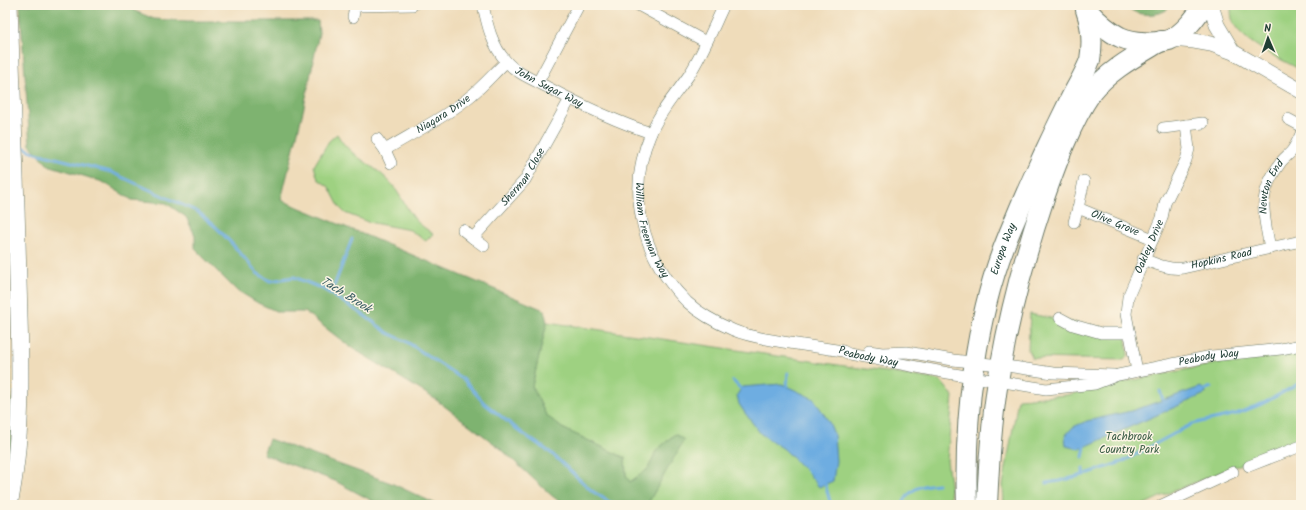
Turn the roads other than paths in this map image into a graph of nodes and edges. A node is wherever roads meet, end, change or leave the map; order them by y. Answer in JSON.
{"nodes":[{"id":1,"x":9,"y":5,"type":"edge"},
{"id":2,"x":413,"y":5,"type":"edge"},
{"id":3,"x":483,"y":5,"type":"edge"},
{"id":4,"x":579,"y":5,"type":"edge"},
{"id":5,"x":638,"y":5,"type":"edge"},
{"id":6,"x":724,"y":5,"type":"edge"},
{"id":7,"x":1203,"y":5,"type":"edge"},
{"id":8,"x":1211,"y":5,"type":"edge"},
{"id":9,"x":1085,"y":7,"type":"edge"},
{"id":10,"x":354,"y":9,"type":"edge"},
{"id":11,"x":1165,"y":40,"type":"junction"},
{"id":12,"x":706,"y":42,"type":"junction"},
{"id":13,"x":1233,"y":52,"type":"junction"},
{"id":14,"x":506,"y":62,"type":"junction"},
{"id":15,"x":538,"y":82,"type":"junction"},
{"id":16,"x":1301,"y":91,"type":"edge"},
{"id":17,"x":570,"y":99,"type":"junction"},
{"id":18,"x":1288,"y":119,"type":"dead end"},
{"id":19,"x":1203,"y":123,"type":"dead end"},
{"id":20,"x":1186,"y":126,"type":"junction"},
{"id":21,"x":1301,"y":126,"type":"edge"},
{"id":22,"x":1163,"y":128,"type":"dead end"},
{"id":23,"x":651,"y":133,"type":"junction"},
{"id":24,"x":1301,"y":134,"type":"edge"},
{"id":25,"x":377,"y":139,"type":"dead end"},
{"id":26,"x":385,"y":150,"type":"junction"},
{"id":27,"x":391,"y":163,"type":"dead end"},
{"id":28,"x":1084,"y":181,"type":"dead end"},
{"id":29,"x":1078,"y":208,"type":"junction"},
{"id":30,"x":1074,"y":222,"type":"dead end"},
{"id":31,"x":463,"y":230,"type":"dead end"},
{"id":32,"x":473,"y":238,"type":"junction"},
{"id":33,"x":1152,"y":238,"type":"junction"},
{"id":34,"x":1301,"y":241,"type":"edge"},
{"id":35,"x":484,"y":246,"type":"dead end"},
{"id":36,"x":1270,"y":248,"type":"junction"},
{"id":37,"x":1143,"y":259,"type":"junction"},
{"id":38,"x":1060,"y":318,"type":"dead end"},
{"id":39,"x":1130,"y":333,"type":"junction"},
{"id":40,"x":1301,"y":345,"type":"edge"},
{"id":41,"x":843,"y":351,"type":"junction"},
{"id":42,"x":986,"y":371,"type":"junction"},
{"id":43,"x":1137,"y":371,"type":"junction"},
{"id":44,"x":1118,"y":375,"type":"junction"},
{"id":45,"x":1301,"y":446,"type":"edge"},
{"id":46,"x":1249,"y":466,"type":"dead end"},
{"id":47,"x":1233,"y":472,"type":"dead end"},
{"id":48,"x":1170,"y":504,"type":"edge"},
{"id":49,"x":9,"y":505,"type":"edge"},
{"id":50,"x":967,"y":505,"type":"edge"},
{"id":51,"x":978,"y":505,"type":"edge"},
{"id":52,"x":987,"y":505,"type":"edge"}],
"edges":[{"from":1,"to":49,"type":"main road"},
{"from":2,"to":10,"type":"street"},
{"from":3,"to":14,"type":"street","name":"John Sugar Way"},
{"from":4,"to":15,"type":"street"},
{"from":5,"to":12,"type":"street"},
{"from":6,"to":12,"type":"street","name":"William Freeman Way"},
{"from":7,"to":11,"type":"highway","name":"Europa Way"},
{"from":8,"to":13,"type":"street"},
{"from":9,"to":11,"type":"highway"},
{"from":9,"to":42,"type":"highway","name":"Europa Way"},
{"from":11,"to":13,"type":"street"},
{"from":11,"to":42,"type":"highway","name":"Europa Way"},
{"from":12,"to":23,"type":"street","name":"William Freeman Way"},
{"from":13,"to":16,"type":"street"},
{"from":14,"to":15,"type":"street","name":"John Sugar Way"},
{"from":14,"to":26,"type":"street","name":"Niagara Drive"},
{"from":15,"to":17,"type":"street","name":"John Sugar Way"},
{"from":17,"to":23,"type":"street","name":"John Sugar Way"},
{"from":17,"to":32,"type":"street","name":"Sherman Close"},
{"from":18,"to":21,"type":"street"},
{"from":19,"to":20,"type":"street"},
{"from":20,"to":22,"type":"street"},
{"from":20,"to":33,"type":"street","name":"Oakley Drive"},
{"from":23,"to":41,"type":"street","name":"William Freeman Way"},
{"from":24,"to":36,"type":"street","name":"Newton End"},
{"from":25,"to":26,"type":"street"},
{"from":26,"to":27,"type":"street"},
{"from":28,"to":29,"type":"street","name":"Olive Grove"},
{"from":29,"to":30,"type":"street","name":"Olive Grove"},
{"from":29,"to":33,"type":"street","name":"Olive Grove"},
{"from":31,"to":32,"type":"street"},
{"from":32,"to":35,"type":"street"},
{"from":33,"to":37,"type":"street","name":"Oakley Drive"},
{"from":34,"to":36,"type":"street","name":"Hopkins Road"},
{"from":36,"to":37,"type":"street","name":"Hopkins Road"},
{"from":37,"to":39,"type":"street","name":"Oakley Drive"},
{"from":38,"to":39,"type":"street"},
{"from":39,"to":43,"type":"street","name":"Oakley Drive"},
{"from":40,"to":43,"type":"street","name":"Peabody Way"},
{"from":41,"to":42,"type":"street","name":"Peabody Way"},
{"from":41,"to":42,"type":"street","name":"Peabody Way"},
{"from":42,"to":44,"type":"street","name":"Peabody Way"},
{"from":42,"to":44,"type":"street","name":"Peabody Way"},
{"from":42,"to":50,"type":"highway","name":"Europa Way"},
{"from":42,"to":51,"type":"highway"},
{"from":42,"to":52,"type":"highway","name":"Europa Way"},
{"from":43,"to":44,"type":"street","name":"Peabody Way"},
{"from":45,"to":46,"type":"street"},
{"from":47,"to":48,"type":"street"}]}
